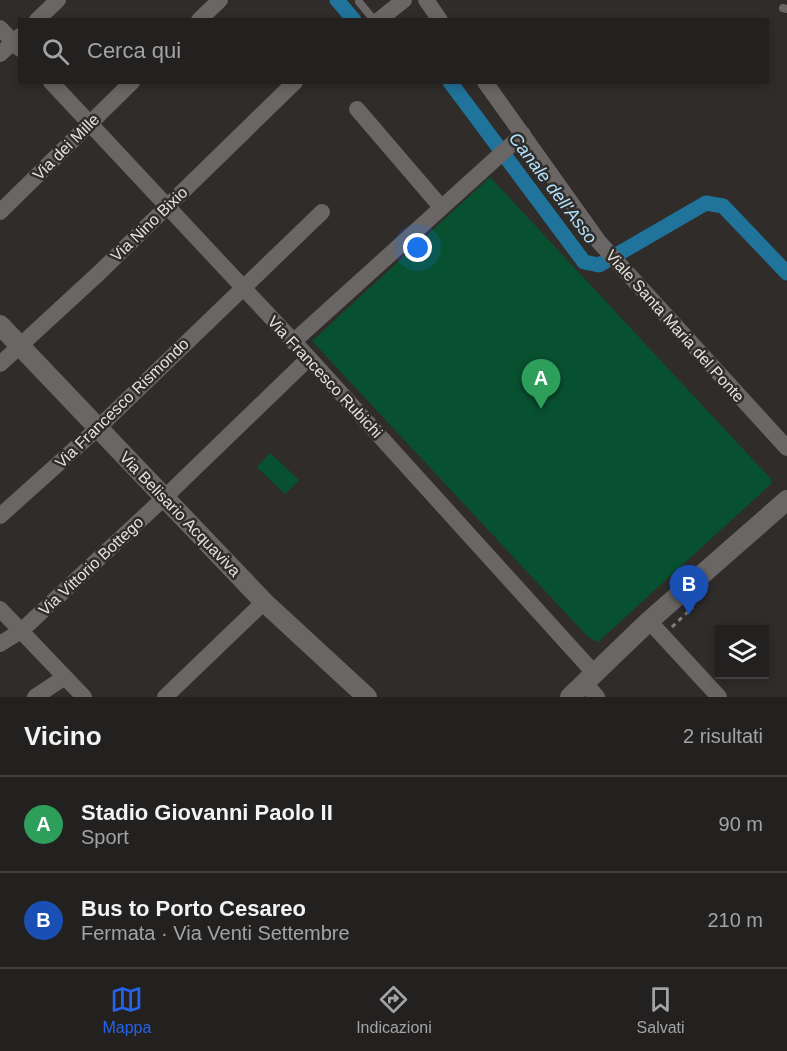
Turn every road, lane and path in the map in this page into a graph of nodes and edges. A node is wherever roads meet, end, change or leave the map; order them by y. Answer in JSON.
{"nodes":[{"id":1,"x":58,"y":0,"type":"edge"},
{"id":2,"x":220,"y":0,"type":"edge"},
{"id":3,"x":404,"y":0,"type":"edge"},
{"id":4,"x":426,"y":0,"type":"edge"},
{"id":5,"x":359,"y":2,"type":"dead end"},
{"id":6,"x":40,"y":18,"type":"edge"},
{"id":7,"x":201,"y":18,"type":"edge"},
{"id":8,"x":372,"y":18,"type":"edge"},
{"id":9,"x":382,"y":18,"type":"edge"},
{"id":10,"x":439,"y":18,"type":"edge"},
{"id":11,"x":0,"y":28,"type":"edge"},
{"id":12,"x":17,"y":42,"type":"edge"},
{"id":13,"x":0,"y":54,"type":"edge"},
{"id":14,"x":53,"y":84,"type":"edge"},
{"id":15,"x":130,"y":84,"type":"edge"},
{"id":16,"x":294,"y":84,"type":"edge"},
{"id":17,"x":486,"y":84,"type":"edge"},
{"id":18,"x":357,"y":109,"type":"dead end"},
{"id":19,"x":89,"y":123,"type":"junction"},
{"id":20,"x":518,"y":138,"type":"junction"},
{"id":21,"x":168,"y":206,"type":"junction"},
{"id":22,"x":441,"y":207,"type":"junction"},
{"id":23,"x":0,"y":212,"type":"edge"},
{"id":24,"x":322,"y":212,"type":"dead end"},
{"id":25,"x":241,"y":288,"type":"junction"},
{"id":26,"x":0,"y":325,"type":"edge"},
{"id":27,"x":293,"y":342,"type":"junction"},
{"id":28,"x":19,"y":345,"type":"junction"},
{"id":29,"x":309,"y":358,"type":"junction"},
{"id":30,"x":0,"y":363,"type":"edge"},
{"id":31,"x":98,"y":428,"type":"junction"},
{"id":32,"x":787,"y":448,"type":"edge"},
{"id":33,"x":164,"y":498,"type":"junction"},
{"id":34,"x":787,"y":500,"type":"edge"},
{"id":35,"x":0,"y":516,"type":"edge"},
{"id":36,"x":264,"y":602,"type":"junction"},
{"id":37,"x":0,"y":609,"type":"edge"},
{"id":38,"x":649,"y":621,"type":"junction"},
{"id":39,"x":21,"y":631,"type":"junction"},
{"id":40,"x":0,"y":644,"type":"edge"},
{"id":41,"x":65,"y":677,"type":"junction"},
{"id":42,"x":592,"y":684,"type":"edge"},
{"id":43,"x":36,"y":697,"type":"edge"},
{"id":44,"x":84,"y":697,"type":"edge"},
{"id":45,"x":165,"y":697,"type":"edge"},
{"id":46,"x":367,"y":697,"type":"edge"},
{"id":47,"x":570,"y":697,"type":"edge"},
{"id":48,"x":719,"y":697,"type":"edge"}],
"edges":[{"from":1,"to":6,"type":"street"},
{"from":2,"to":7,"type":"street"},
{"from":3,"to":9,"type":"street"},
{"from":4,"to":10,"type":"street"},
{"from":5,"to":8,"type":"lane"},
{"from":11,"to":12,"type":"street"},
{"from":12,"to":13,"type":"street"},
{"from":14,"to":19,"type":"street","name":"Via Francesco Rubichi"},
{"from":15,"to":19,"type":"street","name":"Via dei Mille"},
{"from":16,"to":21,"type":"street","name":"Via Nino Bixio"},
{"from":17,"to":20,"type":"street","name":"Viale Santa Maria del Ponte"},
{"from":18,"to":22,"type":"street"},
{"from":19,"to":21,"type":"street","name":"Via Francesco Rubichi"},
{"from":19,"to":23,"type":"street","name":"Via dei Mille"},
{"from":20,"to":22,"type":"street"},
{"from":20,"to":32,"type":"street","name":"Viale Santa Maria del Ponte"},
{"from":21,"to":25,"type":"street","name":"Via Francesco Rubichi"},
{"from":21,"to":28,"type":"street","name":"Via Nino Bixio"},
{"from":22,"to":27,"type":"street"},
{"from":24,"to":25,"type":"street","name":"Via Francesco Rismondo"},
{"from":25,"to":27,"type":"street","name":"Via Francesco Rubichi"},
{"from":25,"to":31,"type":"street","name":"Via Francesco Rismondo"},
{"from":26,"to":28,"type":"street","name":"Via Belisario Acquaviva"},
{"from":27,"to":29,"type":"street","name":"Via Francesco Rubichi"},
{"from":28,"to":30,"type":"street","name":"Via Nino Bixio"},
{"from":28,"to":31,"type":"street","name":"Via Belisario Acquaviva"},
{"from":29,"to":33,"type":"street","name":"Via Vittorio Bottego"},
{"from":29,"to":42,"type":"street","name":"Via Francesco Rubichi"},
{"from":31,"to":33,"type":"street","name":"Via Belisario Acquaviva"},
{"from":31,"to":35,"type":"street","name":"Via Francesco Rismondo"},
{"from":33,"to":36,"type":"street","name":"Via Belisario Acquaviva"},
{"from":33,"to":39,"type":"street","name":"Via Vittorio Bottego"},
{"from":34,"to":38,"type":"street"},
{"from":36,"to":45,"type":"street"},
{"from":36,"to":46,"type":"street","name":"Via Belisario Acquaviva"},
{"from":37,"to":39,"type":"street"},
{"from":38,"to":42,"type":"street"},
{"from":38,"to":48,"type":"street"},
{"from":39,"to":40,"type":"street","name":"Via Vittorio Bottego"},
{"from":39,"to":41,"type":"street"},
{"from":41,"to":43,"type":"street"},
{"from":41,"to":44,"type":"street"},
{"from":42,"to":47,"type":"street"}]}
